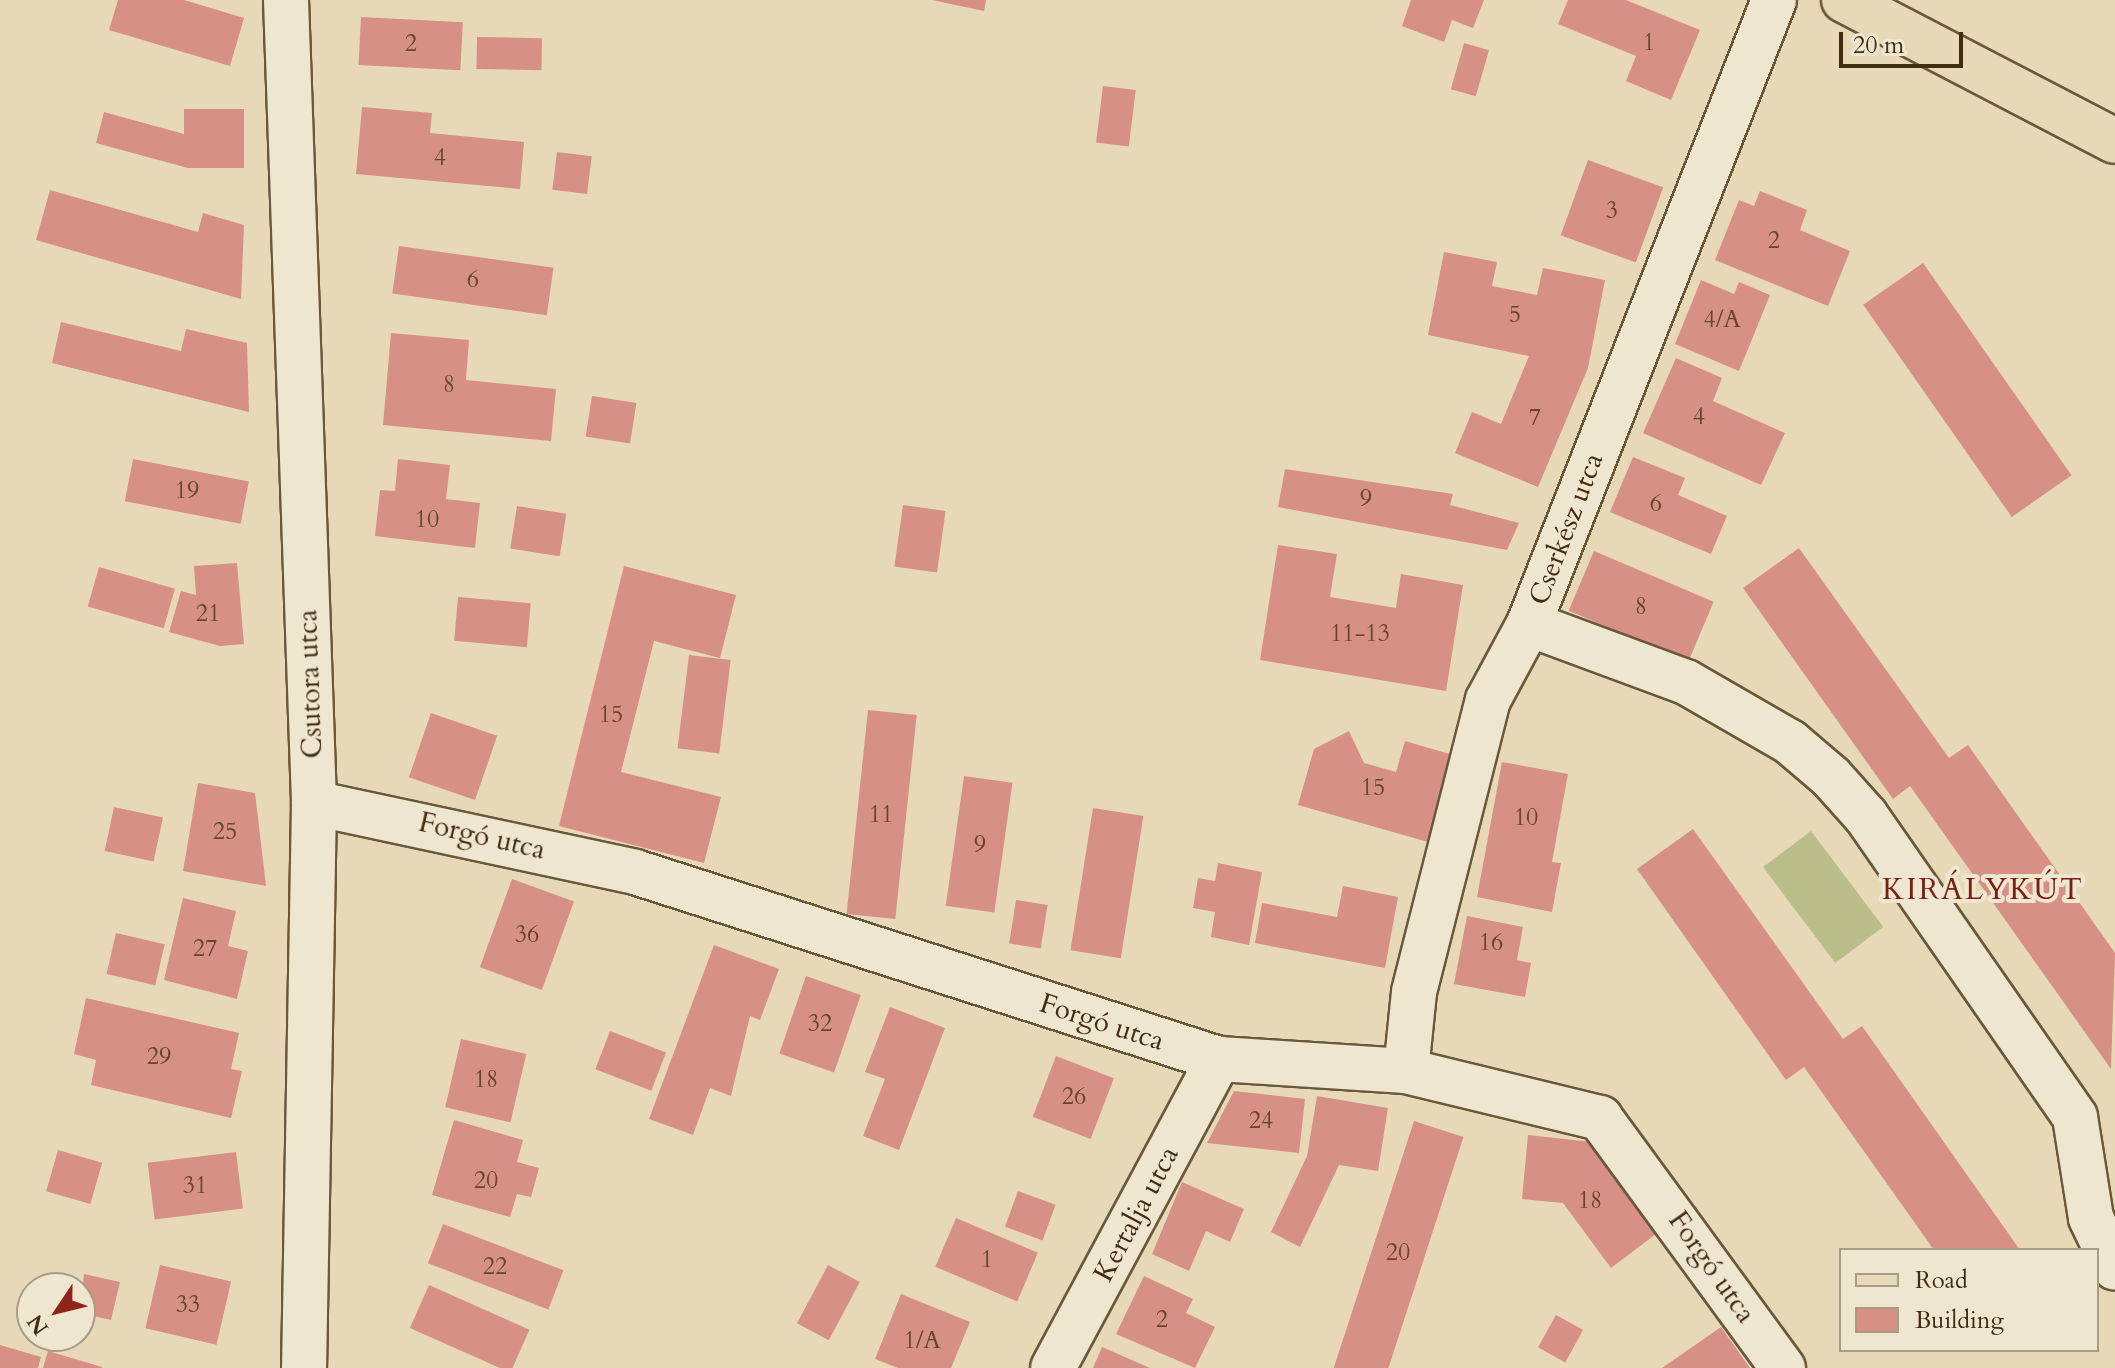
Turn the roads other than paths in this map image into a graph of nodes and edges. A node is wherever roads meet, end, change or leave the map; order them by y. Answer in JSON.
{"nodes":[{"id":1,"x":286,"y":0,"type":"edge"},
{"id":2,"x":1774,"y":0,"type":"edge"},
{"id":3,"x":1844,"y":0,"type":"edge"},
{"id":4,"x":2115,"y":141,"type":"edge"},
{"id":5,"x":1529,"y":624,"type":"junction"},
{"id":6,"x":314,"y":803,"type":"junction"},
{"id":7,"x":1219,"y":1059,"type":"junction"},
{"id":8,"x":1406,"y":1071,"type":"junction"},
{"id":9,"x":2115,"y":1268,"type":"edge"},
{"id":10,"x":304,"y":1368,"type":"edge"},
{"id":11,"x":1053,"y":1368,"type":"edge"},
{"id":12,"x":1783,"y":1368,"type":"edge"}],
"edges":[{"from":1,"to":6,"type":"street","name":"Csutora utca"},
{"from":2,"to":5,"type":"street","name":"Cserkész utca"},
{"from":3,"to":4,"type":"main road"},
{"from":5,"to":8,"type":"street","name":"Cserkész utca"},
{"from":5,"to":9,"type":"street"},
{"from":6,"to":7,"type":"street","name":"Forgó utca"},
{"from":6,"to":10,"type":"street","name":"Csutora utca"},
{"from":7,"to":8,"type":"street","name":"Forgó utca"},
{"from":7,"to":11,"type":"street","name":"Kertalja utca"},
{"from":8,"to":12,"type":"street","name":"Forgó utca"}]}
